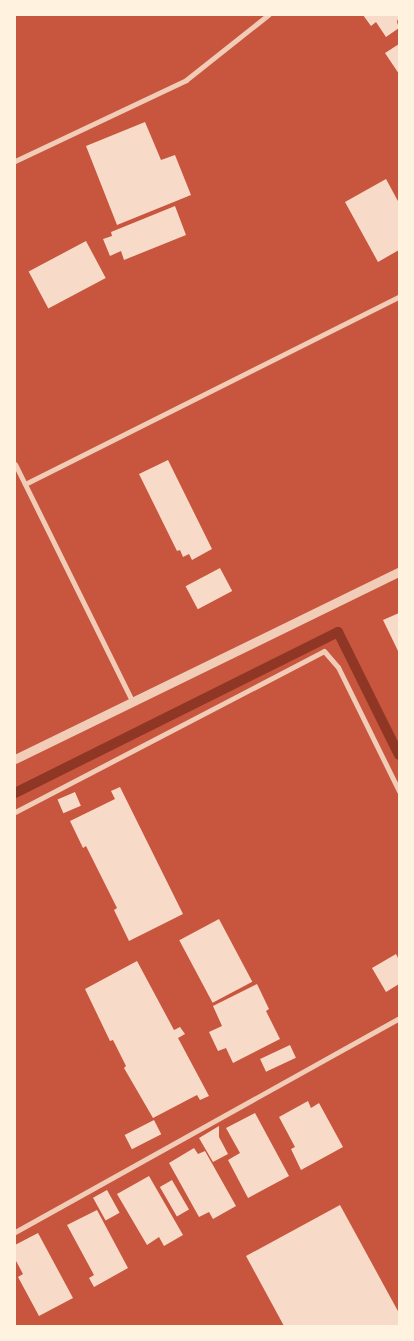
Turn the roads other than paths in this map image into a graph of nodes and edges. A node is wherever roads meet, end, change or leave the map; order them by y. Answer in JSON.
{"nodes":[{"id":1,"x":268,"y":15,"type":"edge"},
{"id":2,"x":15,"y":161,"type":"edge"},
{"id":3,"x":399,"y":297,"type":"edge"},
{"id":4,"x":15,"y":464,"type":"edge"},
{"id":5,"x":25,"y":484,"type":"junction"},
{"id":6,"x":399,"y":572,"type":"edge"},
{"id":7,"x":132,"y":701,"type":"junction"},
{"id":8,"x":15,"y":759,"type":"edge"},
{"id":9,"x":399,"y":791,"type":"edge"},
{"id":10,"x":15,"y":812,"type":"edge"},
{"id":11,"x":399,"y":1018,"type":"edge"},
{"id":12,"x":15,"y":1232,"type":"edge"}],
"edges":[{"from":1,"to":2,"type":"street"},
{"from":3,"to":5,"type":"street"},
{"from":4,"to":5,"type":"street"},
{"from":5,"to":7,"type":"street"},
{"from":6,"to":7,"type":"street"},
{"from":7,"to":8,"type":"street"},
{"from":9,"to":10,"type":"street"},
{"from":11,"to":12,"type":"street"}]}
